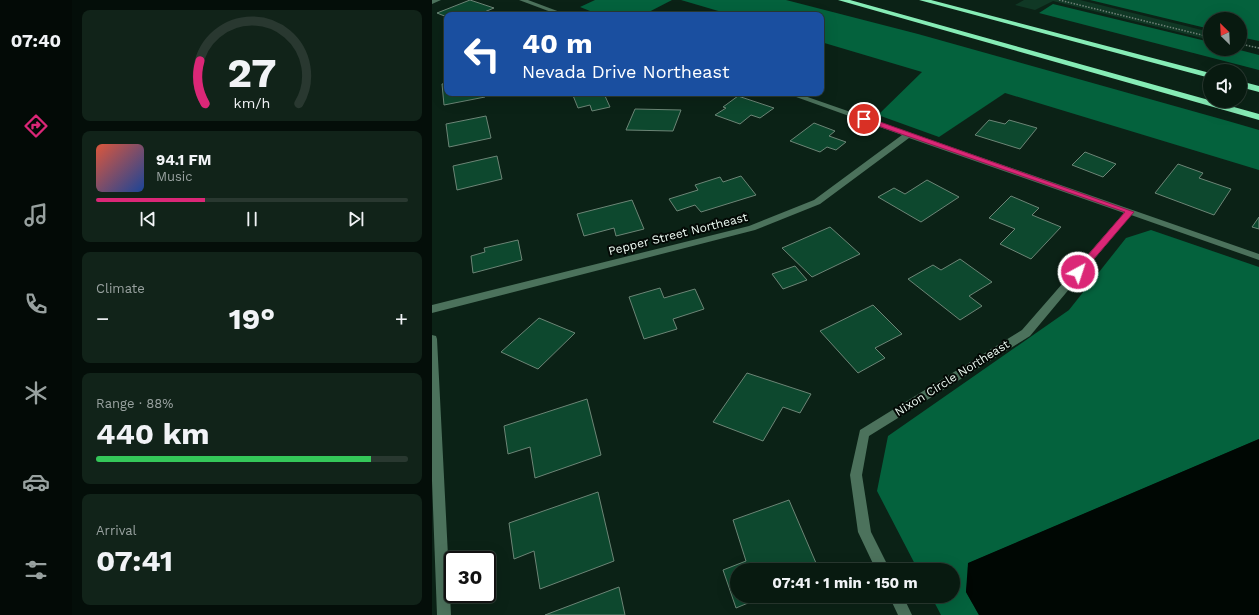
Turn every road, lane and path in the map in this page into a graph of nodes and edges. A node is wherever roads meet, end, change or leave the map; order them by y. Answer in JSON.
{"nodes":[{"id":1,"x":438,"y":0,"type":"edge"},
{"id":2,"x":522,"y":0,"type":"edge"},
{"id":3,"x":842,"y":0,"type":"edge"},
{"id":4,"x":924,"y":0,"type":"edge"},
{"id":5,"x":1059,"y":0,"type":"edge"},
{"id":6,"x":432,"y":2,"type":"edge"},
{"id":7,"x":556,"y":12,"type":"edge"},
{"id":8,"x":1203,"y":35,"type":"edge"},
{"id":9,"x":1247,"y":45,"type":"edge"},
{"id":10,"x":1259,"y":48,"type":"edge"},
{"id":11,"x":1203,"y":74,"type":"edge"},
{"id":12,"x":1247,"y":86,"type":"edge"},
{"id":13,"x":1259,"y":89,"type":"edge"},
{"id":14,"x":798,"y":96,"type":"edge"},
{"id":15,"x":1259,"y":117,"type":"edge"},
{"id":16,"x":909,"y":134,"type":"junction"},
{"id":17,"x":1130,"y":212,"type":"junction"},
{"id":18,"x":1259,"y":257,"type":"edge"},
{"id":19,"x":432,"y":309,"type":"edge"},
{"id":20,"x":432,"y":339,"type":"edge"},
{"id":21,"x":880,"y":563,"type":"edge"},
{"id":22,"x":899,"y":603,"type":"edge"},
{"id":23,"x":444,"y":615,"type":"edge"},
{"id":24,"x":905,"y":615,"type":"edge"}],
"edges":[{"from":1,"to":6,"type":"street"},
{"from":2,"to":7,"type":"street"},
{"from":3,"to":15,"type":"highway"},
{"from":4,"to":11,"type":"highway"},
{"from":5,"to":8,"type":"path"},
{"from":9,"to":10,"type":"path"},
{"from":12,"to":13,"type":"highway"},
{"from":14,"to":16,"type":"street"},
{"from":16,"to":17,"type":"street"},
{"from":16,"to":19,"type":"street","name":"Pepper Street Northeast"},
{"from":17,"to":18,"type":"street"},
{"from":17,"to":21,"type":"street","name":"Nixon Circle Northeast"},
{"from":20,"to":23,"type":"street"},
{"from":22,"to":24,"type":"street"}]}
